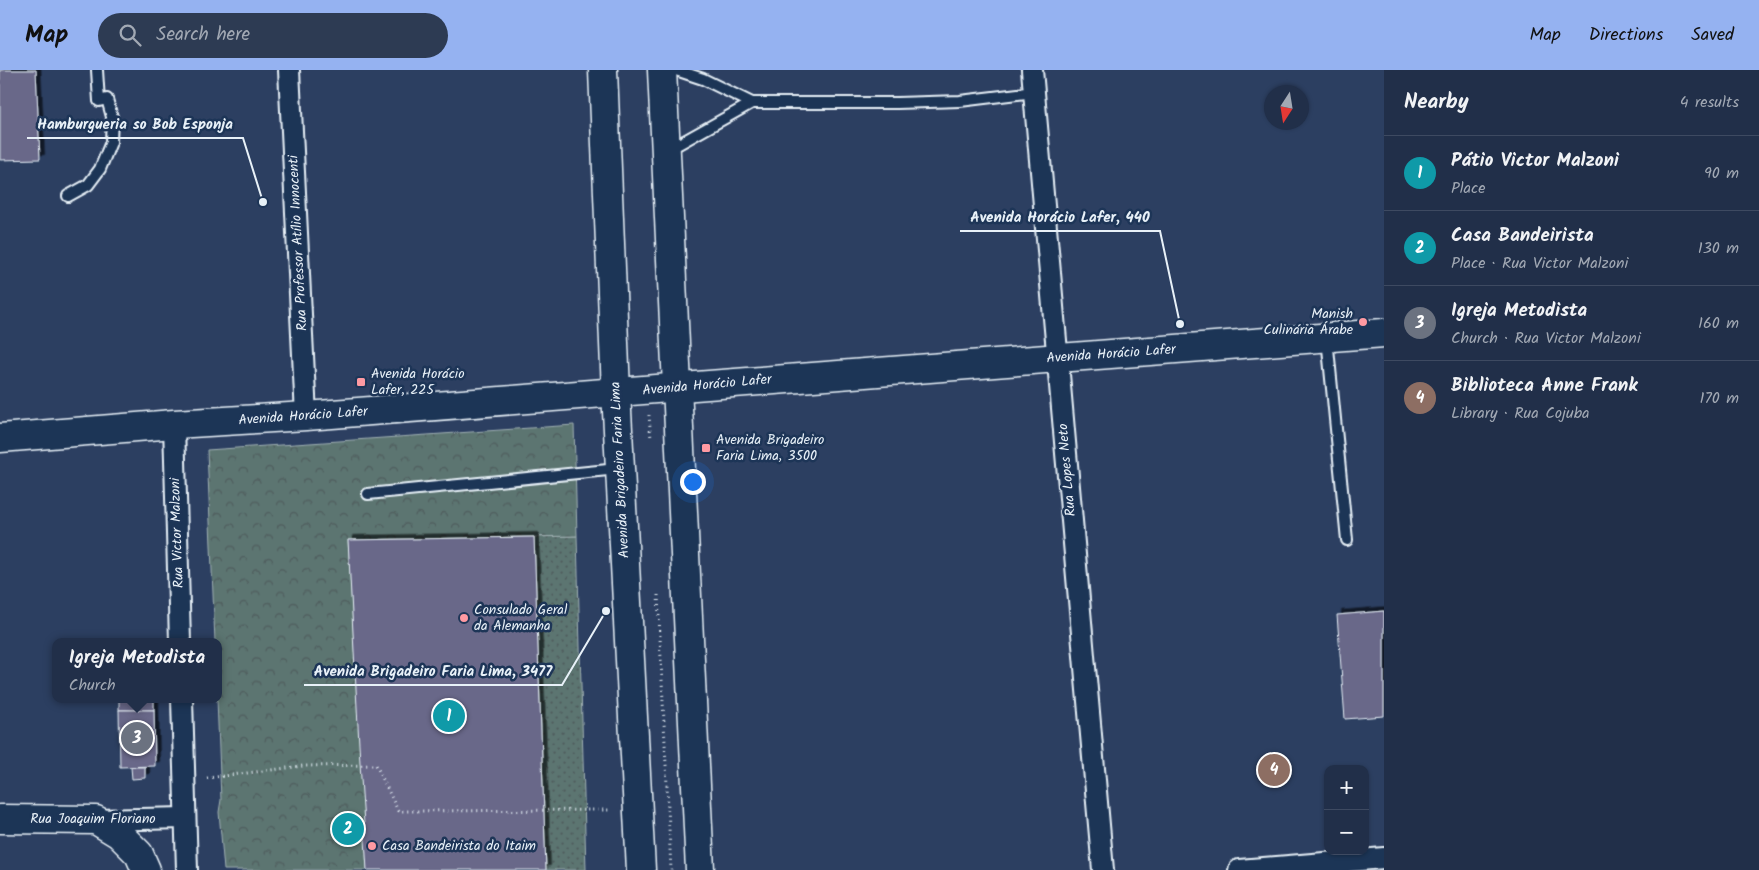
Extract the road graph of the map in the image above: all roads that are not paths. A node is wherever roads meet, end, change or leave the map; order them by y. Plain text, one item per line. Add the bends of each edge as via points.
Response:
1 (97, 70) edge
2 (289, 70) edge
3 (603, 70) edge
4 (662, 70) edge
5 (676, 70) edge
6 (1032, 70) edge
7 (1034, 92) junction
8 (752, 103) junction
9 (666, 151) junction
10 (68, 196) dead end
11 (1384, 333) edge
12 (1327, 338) junction
13 (1057, 359) junction
14 (678, 387) junction
15 (616, 392) junction
16 (306, 416) junction
17 (174, 424) junction
18 (0, 438) edge
19 (619, 469) junction
20 (368, 494) dead end
21 (1346, 540) dead end
22 (180, 638) edge
23 (182, 703) edge
24 (185, 818) junction
25 (0, 819) edge
26 (96, 820) junction
27 (1384, 858) edge
28 (146, 870) edge
29 (187, 870) edge
30 (641, 870) edge
31 (700, 870) edge
32 (1103, 870) edge
33 (1238, 870) edge

1 - 10 lane via 99,101 107,99 112,117 111,142 100,169 88,185
2 - 16 street, Rua Professor Atílio Innocenti
3 - 15 main road, Avenida Brigadeiro Faria Lima
4 - 9 main road
5 - 8 lane
6 - 7 street, Rua Lopes Neto
7 - 8 lane via 942,102
7 - 13 street, Rua Lopes Neto
8 - 9 lane
9 - 14 main road
11 - 12 main road, Avenida Horácio Lafer
12 - 13 main road, Avenida Horácio Lafer
12 - 21 lane
13 - 14 main road, Avenida Horácio Lafer
13 - 32 street, Rua Lopes Neto
14 - 15 main road, Avenida Horácio Lafer
14 - 31 main road
15 - 16 main road, Avenida Horácio Lafer
15 - 19 main road, Avenida Brigadeiro Faria Lima
16 - 17 main road, Avenida Horácio Lafer
17 - 18 main road, Avenida Horácio Lafer
17 - 22 street, Rua Victor Malzoni
19 - 20 lane
19 - 30 main road, Avenida Brigadeiro Faria Lima
23 - 24 street
24 - 26 street, Rua Joaquim Floriano
24 - 29 street
25 - 26 main road, Rua Joaquim Floriano
26 - 28 main road via 119,834 139,854
27 - 33 street

